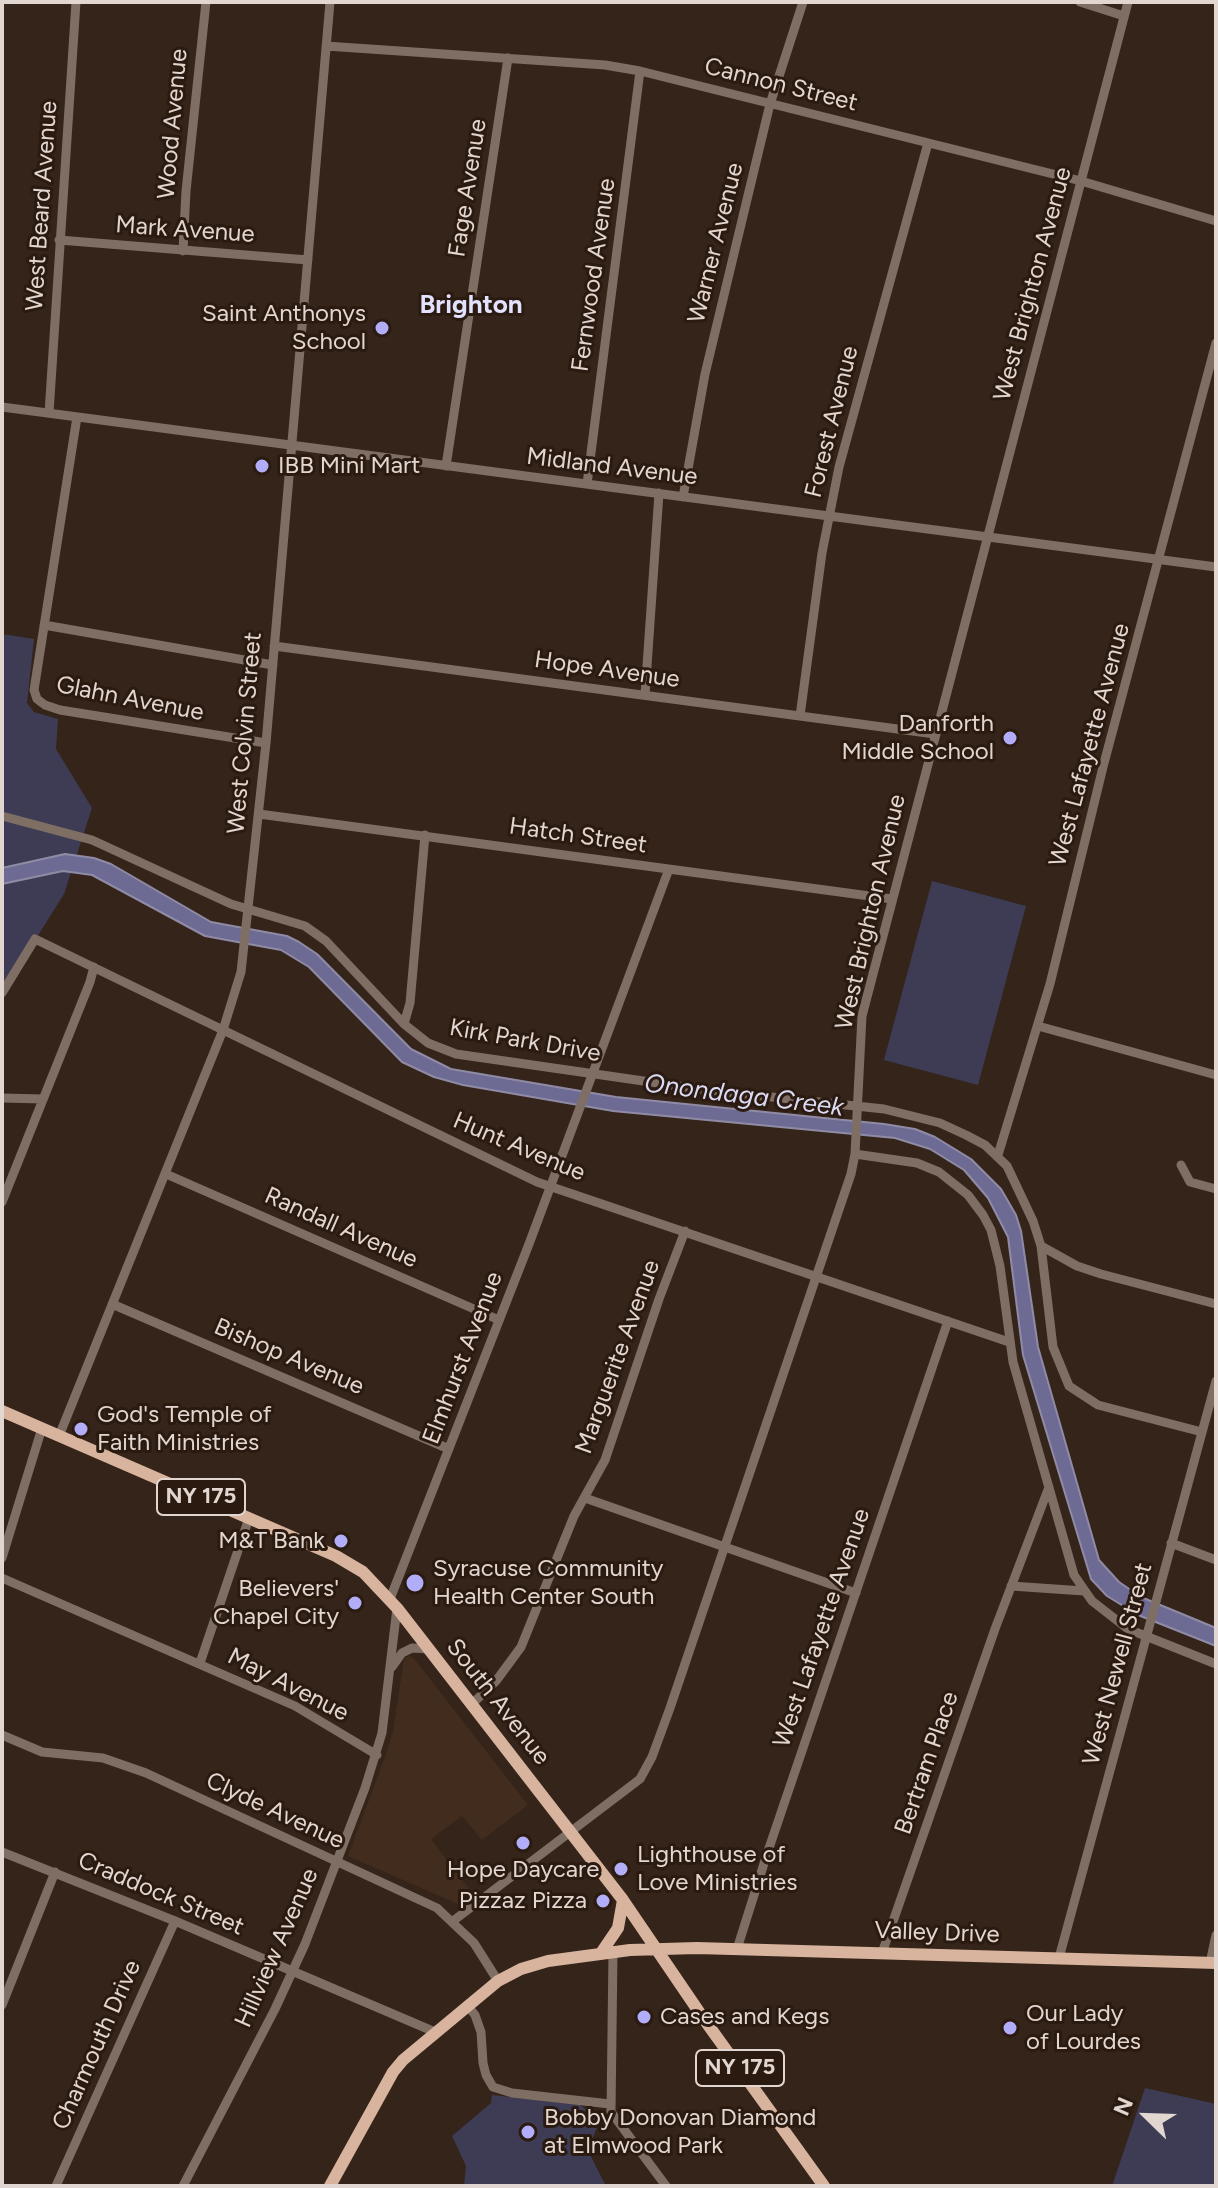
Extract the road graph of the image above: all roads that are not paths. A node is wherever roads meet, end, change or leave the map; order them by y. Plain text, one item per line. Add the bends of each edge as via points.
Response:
1 (76, 2) edge
2 (206, 2) edge
3 (330, 2) edge
4 (803, 2) edge
5 (1080, 2) edge
6 (1128, 2) edge
7 (1124, 16) junction
8 (326, 46) junction
9 (508, 58) junction
10 (640, 71) junction
11 (770, 104) junction
12 (928, 143) junction
13 (1081, 181) junction
14 (1216, 221) edge
15 (59, 240) junction
16 (183, 251) junction
17 (308, 260) junction
18 (1216, 343) edge
19 (2, 407) edge
20 (49, 413) junction
21 (77, 417) junction
22 (291, 445) junction
23 (446, 466) junction
24 (587, 484) junction
25 (659, 493) junction
26 (683, 497) junction
27 (829, 516) junction
28 (987, 537) junction
29 (1159, 560) junction
30 (1216, 567) edge
31 (44, 625) junction
32 (274, 646) junction
33 (273, 665) junction
34 (645, 695) junction
35 (800, 716) junction
36 (935, 734) junction
37 (266, 743) junction
38 (259, 814) junction
39 (2, 816) edge
40 (425, 835) junction
41 (669, 869) junction
42 (892, 899) junction
43 (247, 909) junction
44 (94, 967) junction
45 (2, 993) edge
46 (404, 1024) junction
47 (1038, 1026) junction
48 (223, 1030) junction
49 (593, 1074) junction
50 (1216, 1075) edge
51 (2, 1098) edge
52 (43, 1099) junction
53 (857, 1110) junction
54 (855, 1154) junction
55 (998, 1155) junction
56 (1181, 1165) dead end
57 (166, 1174) junction
58 (550, 1186) junction
59 (1216, 1189) edge
60 (2, 1202) edge
61 (685, 1231) junction
62 (1041, 1246) junction
63 (817, 1276) junction
64 (112, 1304) junction
65 (1216, 1304) edge
66 (499, 1320) junction
67 (948, 1321) junction
68 (1009, 1342) junction
69 (1216, 1381) edge
70 (1213, 1405) edge
71 (2, 1411) edge
72 (42, 1428) junction
73 (1202, 1432) junction
74 (59, 1436) junction
75 (449, 1449) junction
76 (1049, 1487) junction
77 (585, 1498) junction
78 (249, 1518) junction
79 (1171, 1543) junction
80 (725, 1548) junction
81 (2, 1558) edge
82 (1216, 1560) edge
83 (2, 1578) edge
84 (1011, 1586) junction
85 (1084, 1591) junction
86 (856, 1593) junction
87 (393, 1604) junction
88 (1145, 1636) junction
89 (429, 1649) junction
90 (200, 1663) junction
91 (1216, 1664) edge
92 (390, 1669) junction
93 (472, 1704) junction
94 (2, 1735) edge
95 (377, 1755) junction
96 (572, 1832) junction
97 (2, 1852) edge
98 (336, 1860) junction
99 (55, 1872) junction
100 (623, 1900) junction
101 (175, 1921) junction
102 (453, 1921) junction
103 (1216, 1935) edge
104 (657, 1948) junction
105 (737, 1949) junction
106 (607, 1952) junction
107 (882, 1953) junction
108 (1059, 1958) junction
109 (1213, 1963) edge
110 (292, 1971) junction
111 (498, 1981) junction
112 (2, 2005) edge
113 (467, 2005) junction
114 (435, 2032) junction
115 (610, 2104) junction
116 (818, 2182) edge
117 (56, 2186) edge
118 (183, 2186) edge
119 (330, 2186) edge
120 (666, 2186) edge

1 - 15 street, West Beard Avenue
2 - 16 street, Wood Avenue
3 - 8 street, West Colvin Street
4 - 11 street, Warner Avenue
5 - 7 street
6 - 7 street, West Brighton Avenue
7 - 13 street, West Brighton Avenue
8 - 9 street, Cannon Street
8 - 17 street, West Colvin Street
9 - 10 street, Cannon Street
9 - 23 street, Fage Avenue
10 - 11 street, Cannon Street
10 - 24 street, Fernwood Avenue
11 - 12 street, Cannon Street
11 - 26 street, Warner Avenue via 705,374
12 - 13 street, Cannon Street
12 - 27 street, Forest Avenue
13 - 14 street, Cannon Street
13 - 28 street, West Brighton Avenue
15 - 16 street, Mark Avenue
15 - 20 street, West Beard Avenue
16 - 17 street, Mark Avenue
17 - 22 street, West Colvin Street
18 - 29 street, West Lafayette Avenue
19 - 20 street, Midland Avenue
20 - 21 street, Midland Avenue
21 - 22 street, Midland Avenue
21 - 31 street
22 - 23 street, Midland Avenue
22 - 32 street, West Colvin Street
23 - 24 street, Midland Avenue
24 - 25 street, Midland Avenue
25 - 26 street, Midland Avenue
25 - 34 street
26 - 27 street, Midland Avenue
27 - 28 street, Midland Avenue
27 - 35 street, Forest Avenue
28 - 29 street, Midland Avenue
28 - 36 street, West Brighton Avenue
29 - 30 street, Midland Avenue
29 - 47 street, West Lafayette Avenue
31 - 33 street
31 - 37 street, Glahn Avenue via 34,690 45,705
32 - 33 street, West Colvin Street
32 - 34 street, Hope Avenue
33 - 37 street, West Colvin Street
34 - 35 street, Hope Avenue
35 - 36 street, Hope Avenue
36 - 42 street, West Brighton Avenue
37 - 38 street, West Colvin Street
38 - 40 street, Hatch Street
38 - 43 street, West Colvin Street
39 - 43 street, Kirk Park Drive via 92,840
40 - 41 street, Hatch Street
40 - 46 street
41 - 42 street, Hatch Street
41 - 49 street
42 - 53 street, West Brighton Avenue via 862,1016
43 - 46 street, Kirk Park Drive via 287,918 313,931
43 - 48 street, West Colvin Street via 241,972
44 - 45 street, Hunt Avenue via 35,939
44 - 48 street, Hunt Avenue
44 - 52 street
46 - 49 street, Kirk Park Drive via 428,1043 456,1054
47 - 50 street
47 - 55 street, West Lafayette Avenue
48 - 57 street, West Colvin Street
48 - 58 street, Hunt Avenue
49 - 53 street, Kirk Park Drive
49 - 58 street, Elmhurst Avenue
51 - 52 street
52 - 60 street
53 - 54 street, West Brighton Avenue
53 - 55 street, Kirk Park Drive via 884,1109 940,1123
54 - 63 street, West Brighton Avenue
54 - 68 street via 917,1163 939,1172 968,1195 996,1246
55 - 62 street, Kirk Park Drive
56 - 59 street via 1190,1182
57 - 64 street, West Colvin Street
57 - 66 street, Randall Avenue
58 - 61 street, Hunt Avenue
58 - 66 street, Elmhurst Avenue
61 - 63 street, Hunt Avenue
61 - 77 street, Marguerite Avenue via 605,1460
62 - 65 street via 1101,1274
62 - 73 street, Kirk Park Drive via 1053,1347 1069,1386 1098,1405
63 - 67 street, Hunt Avenue
63 - 80 street, West Brighton Avenue
64 - 74 street, West Colvin Street
64 - 75 street, Bishop Avenue
66 - 75 street, Elmhurst Avenue
67 - 68 street, Hunt Avenue
67 - 86 street, West Lafayette Avenue
68 - 76 street
69 - 70 street, West Newell Street
70 - 73 street, West Newell Street
71 - 72 main road, South Avenue / NY 175
72 - 74 main road, South Avenue / NY 175
72 - 81 street
73 - 79 street, West Newell Street
74 - 78 main road, South Avenue / NY 175
75 - 87 street, Elmhurst Avenue
76 - 84 street, Bertram Place
76 - 85 street via 1074,1575
77 - 80 street
77 - 93 street, Marguerite Avenue via 521,1647
78 - 87 main road, South Avenue / NY 175 via 348,1562
78 - 90 street
79 - 82 street
79 - 88 street, West Newell Street
80 - 86 street
80 - 96 street, West Brighton Avenue via 644,1773
83 - 90 street, May Avenue
84 - 85 street
84 - 107 street, Bertram Place
85 - 88 street via 1111,1618
86 - 105 street, West Lafayette Avenue
87 - 89 main road, South Avenue / NY 175
87 - 92 street, Hillview Avenue
88 - 91 street
88 - 108 street, West Newell Street
89 - 92 street via 402,1653
89 - 93 main road, South Avenue / NY 175
90 - 95 street, May Avenue via 295,1706
92 - 95 street, Hillview Avenue
93 - 96 main road, South Avenue / NY 175
94 - 98 street, Clyde Avenue via 51,1755 103,1758 124,1765
95 - 98 street, Hillview Avenue
96 - 100 main road, South Avenue / NY 175
96 - 102 street, West Brighton Avenue
97 - 99 street, Craddock Street
98 - 102 street, Clyde Avenue via 437,1908
98 - 110 street, Hillview Avenue
99 - 101 street, Craddock Street
99 - 112 street
100 - 104 main road, South Avenue / NY 175
100 - 106 main road
101 - 110 street, Craddock Street
101 - 117 street, Charmouth Drive
102 - 111 street, Clyde Avenue
103 - 109 street
104 - 105 main road, Valley Drive
104 - 106 main road, Valley Drive
104 - 116 main road, South Avenue / NY 175
105 - 107 main road, Valley Drive
106 - 111 main road, Valley Drive via 548,1961
106 - 115 street
107 - 108 main road, Valley Drive
108 - 109 main road, Valley Drive
110 - 114 street, Craddock Street
110 - 118 street, Hillview Avenue
111 - 113 main road, Valley Drive
113 - 114 main road, Valley Drive
113 - 115 street via 481,2032 483,2063 493,2087
114 - 119 main road, Valley Drive via 393,2072
115 - 120 street via 614,2117

